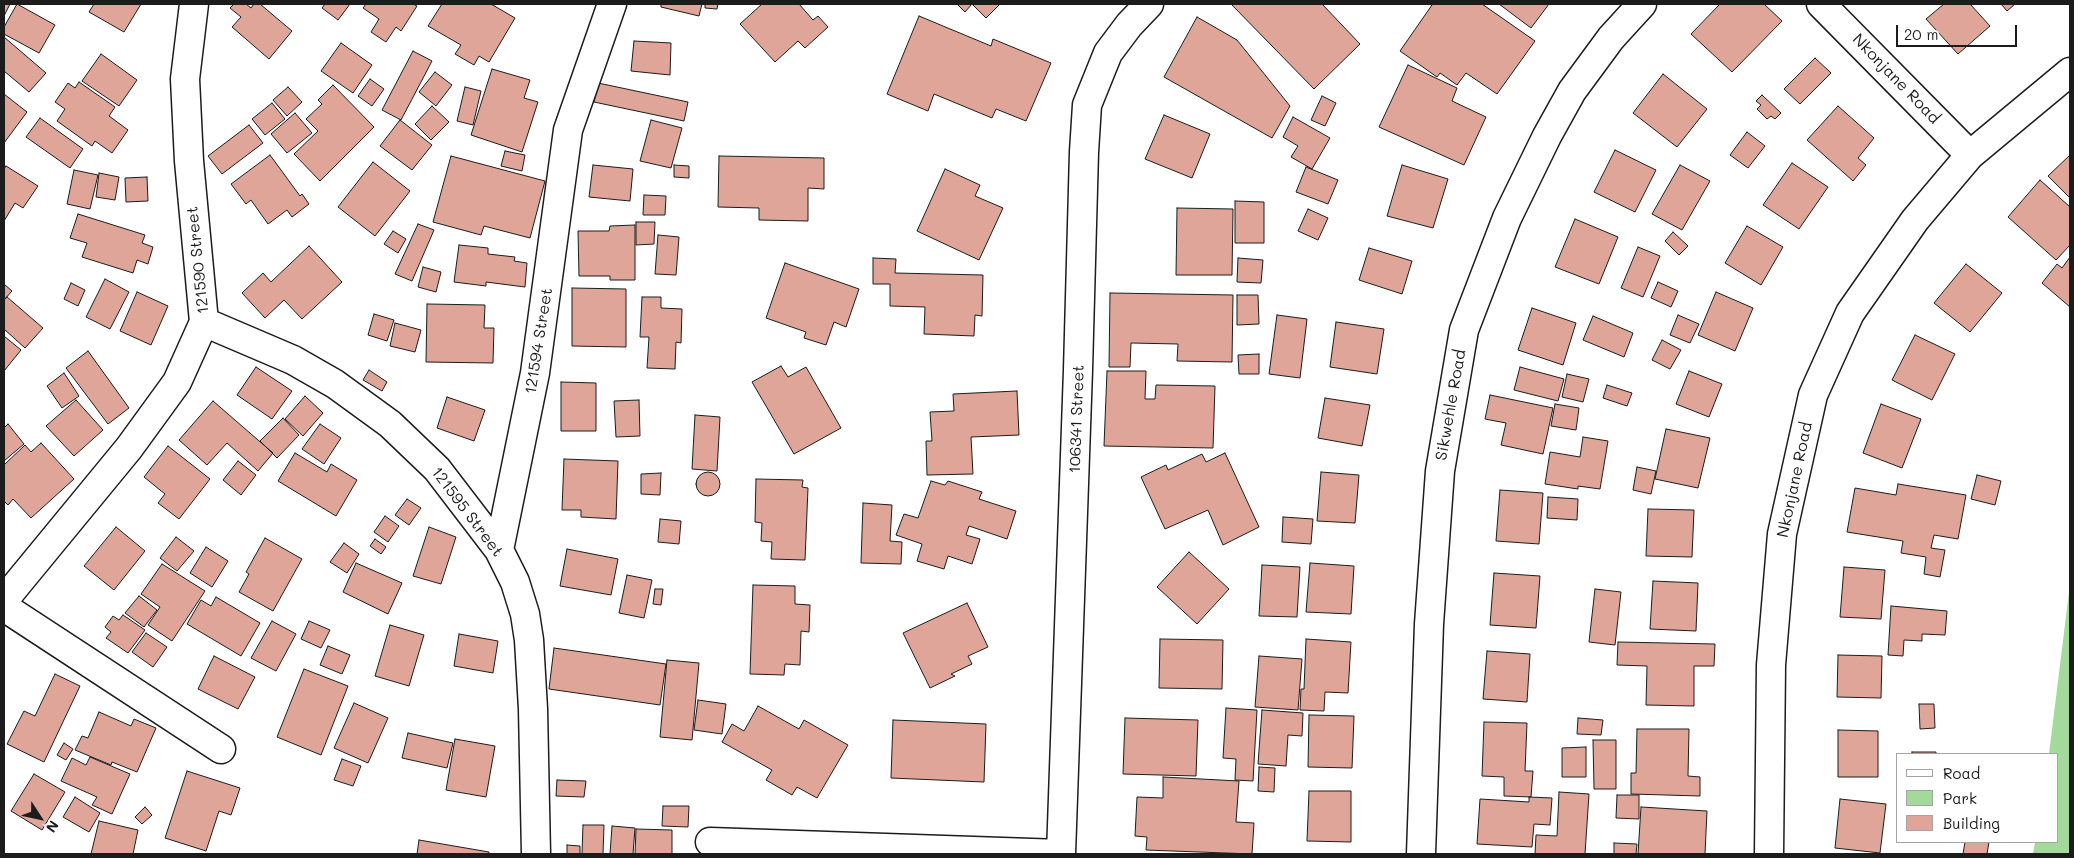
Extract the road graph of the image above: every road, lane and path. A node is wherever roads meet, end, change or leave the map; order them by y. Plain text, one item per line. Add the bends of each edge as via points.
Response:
1 (194, 4) edge
2 (612, 4) edge
3 (1149, 4) edge
4 (1642, 4) edge
5 (1821, 4) edge
6 (2070, 72) edge
7 (1970, 155) junction
8 (204, 322) junction
9 (500, 550) junction
10 (4, 600) edge
11 (4, 607) edge
12 (221, 749) dead end
13 (710, 842) dead end
14 (536, 854) edge
15 (1061, 854) edge
16 (1421, 854) edge
17 (1769, 854) edge

1 - 8 street, 121590 Street via 185,79
2 - 9 street, 121594 Street via 568,130 535,373
3 - 15 street, 106341 Street via 1108,52 1087,105
4 - 16 street, Sikwehle Road via 1610,38 1572,91 1547,136 1507,218 1464,330 1440,471 1429,624
5 - 7 street, Nkonjane Road
6 - 7 street, Nkonjane Road
7 - 17 street, Nkonjane Road via 1915,220 1850,313 1813,395 1782,534 1771,665
8 - 9 street, 121595 Street via 293,360 335,384 390,424 436,470
8 - 10 street, 121590 Street via 176,382 129,448
9 - 14 street, 121595 Street via 515,582 529,640
11 - 12 street
13 - 15 street, 106341 Street

